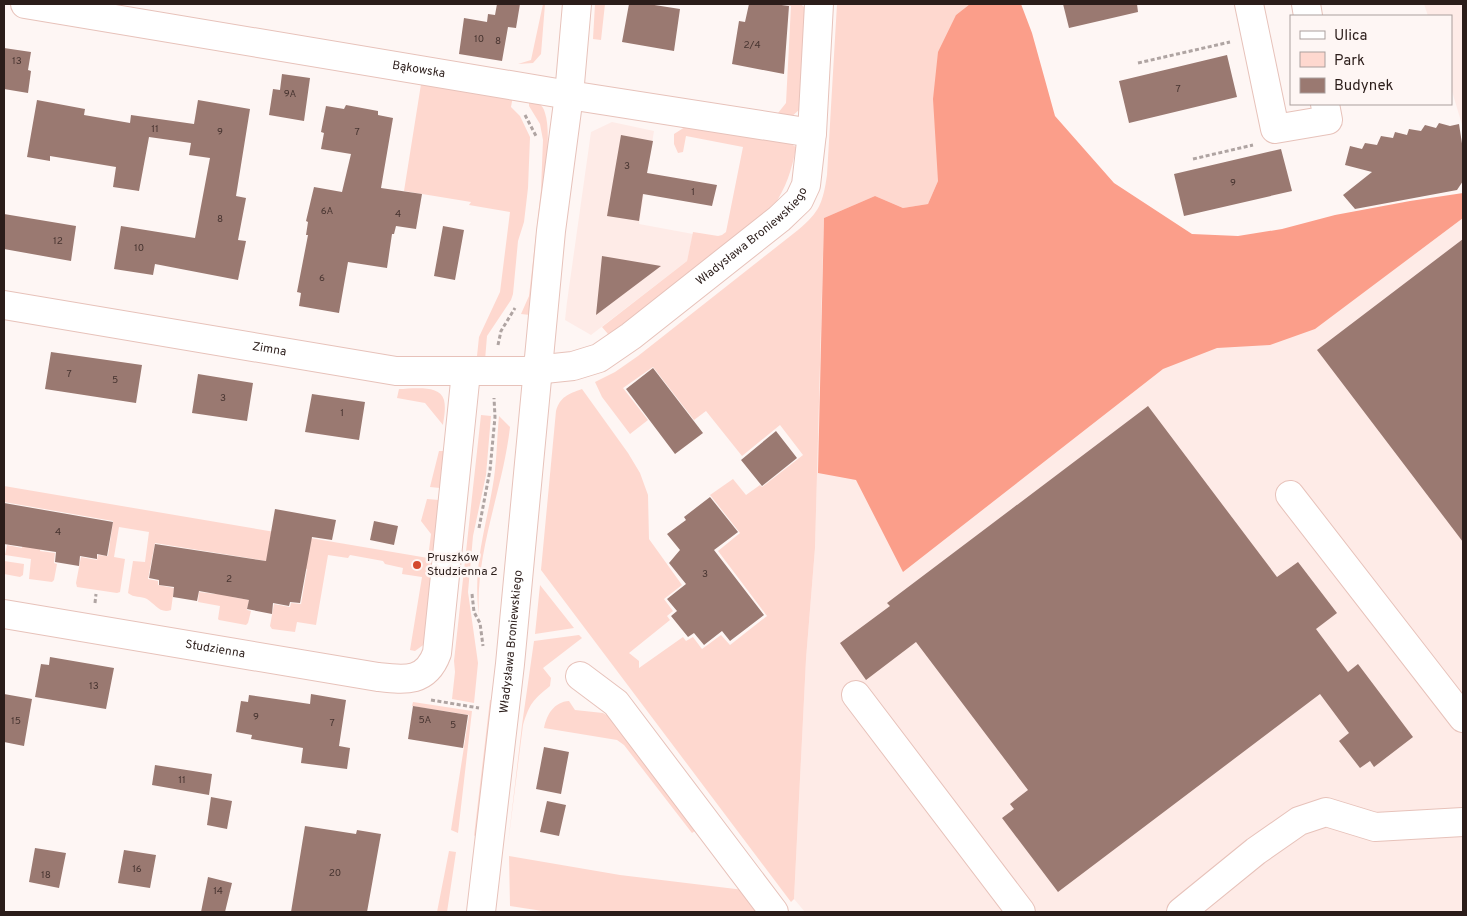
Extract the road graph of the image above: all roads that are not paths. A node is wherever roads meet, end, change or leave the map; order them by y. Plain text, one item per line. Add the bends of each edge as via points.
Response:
1 (25, 4) edge
2 (577, 4) edge
3 (819, 4) edge
4 (1249, 4) edge
5 (569, 95) junction
6 (1325, 105) edge
7 (812, 133) junction
8 (4, 305) edge
9 (537, 371) junction
10 (466, 372) junction
11 (1290, 494) dead end
12 (4, 614) edge
13 (580, 676) dead end
14 (856, 695) dead end
15 (1463, 718) edge
16 (1463, 822) edge
17 (481, 912) edge
18 (774, 912) edge
19 (1021, 912) edge
20 (1181, 912) edge

1 - 5 street, Bąkowska
2 - 5 street, Władysława Broniewskiego
3 - 7 street, Władysława Broniewskiego
4 - 6 street via 1275,128 1328,120
5 - 7 street, Bąkowska
5 - 9 street, Władysława Broniewskiego
7 - 9 street, Władysława Broniewskiego via 804,192 779,219 608,353 585,364
8 - 10 street, Zimna via 386,370
9 - 10 street, Zimna
9 - 17 street, Władysława Broniewskiego via 510,664
10 - 12 street, Studzienna via 437,653 425,672 410,679 391,678
11 - 15 street
13 - 18 street via 616,703
14 - 19 street
16 - 20 street via 1375,828 1326,812 1299,821

